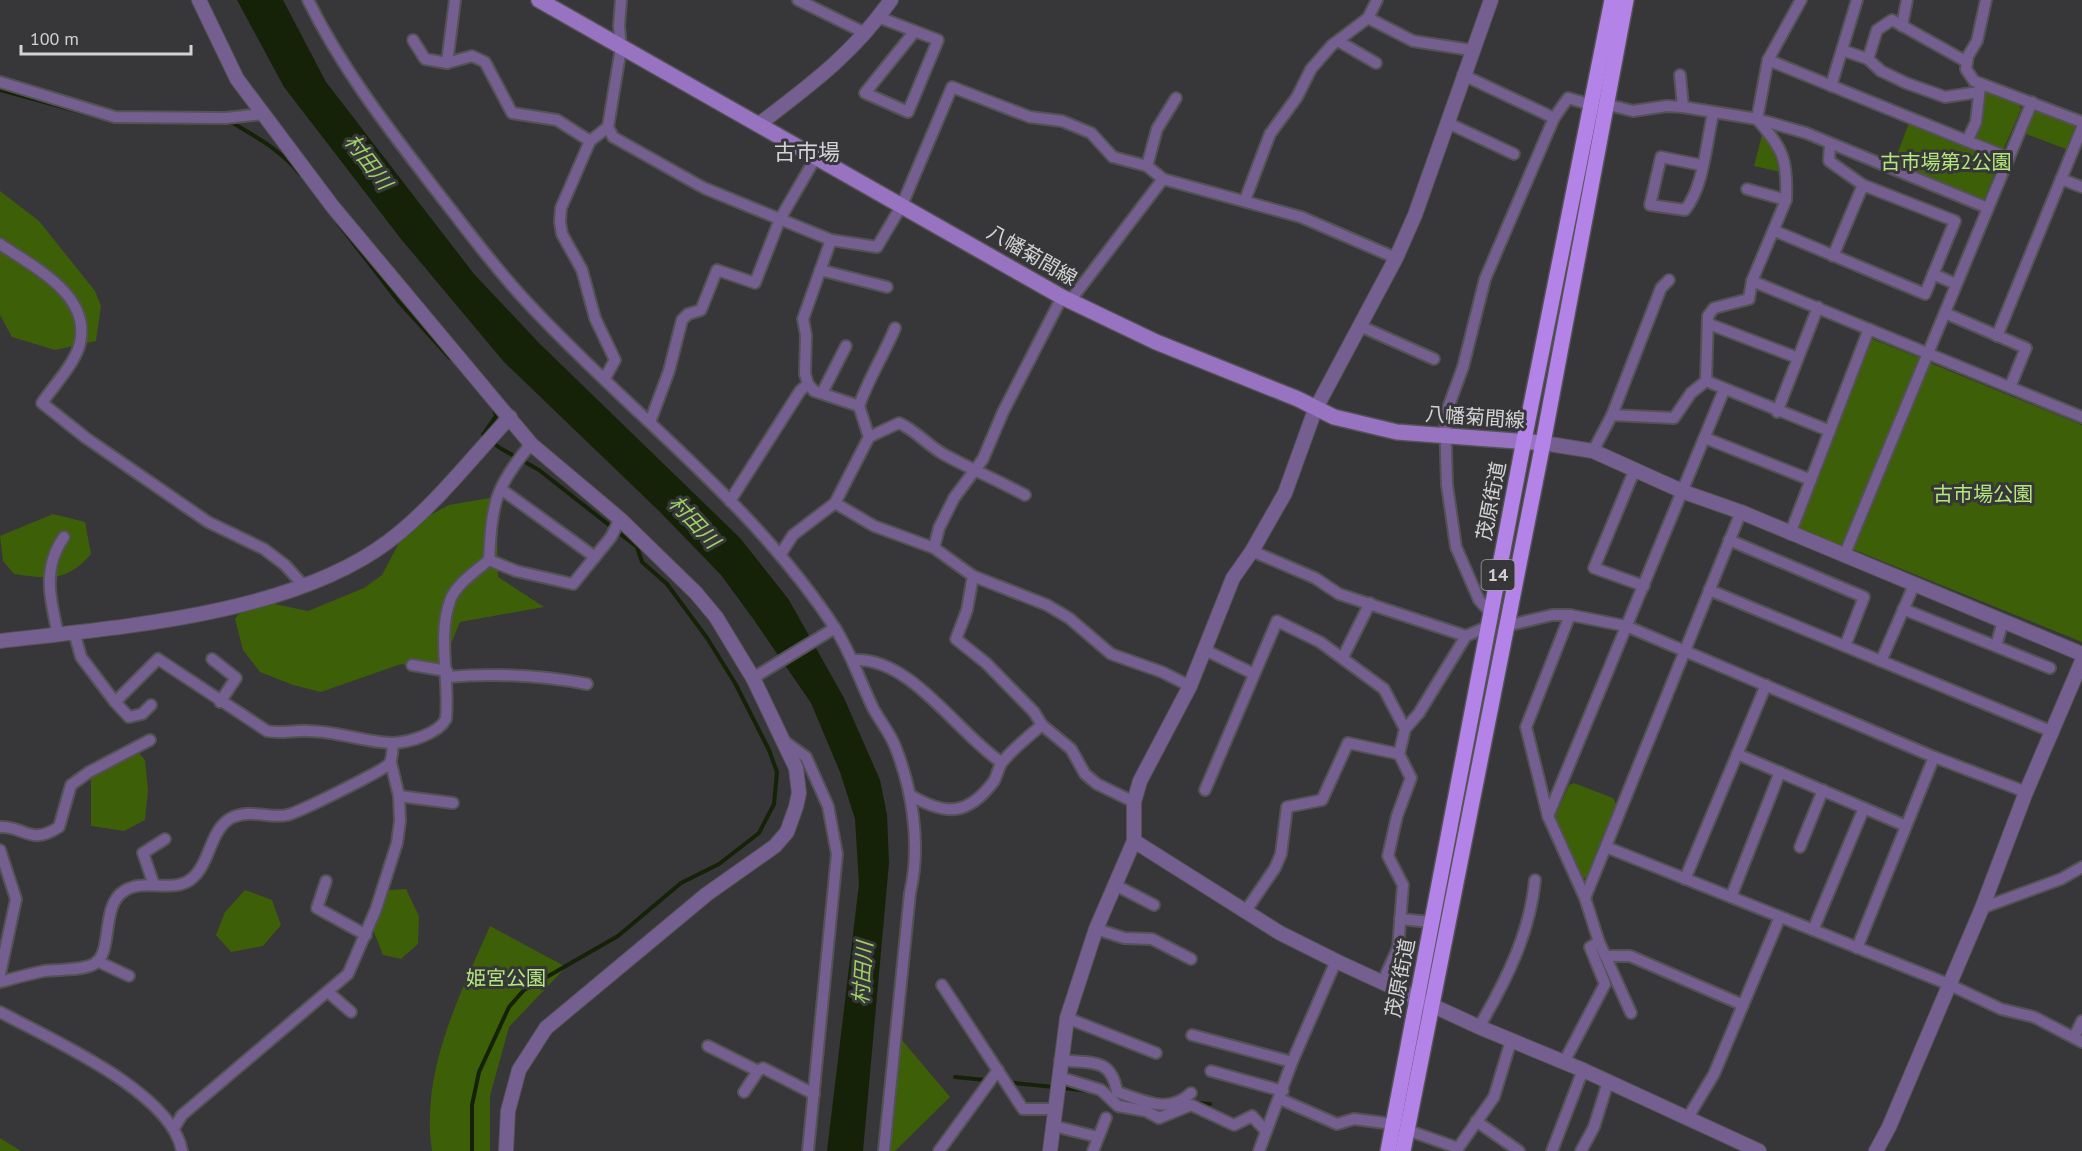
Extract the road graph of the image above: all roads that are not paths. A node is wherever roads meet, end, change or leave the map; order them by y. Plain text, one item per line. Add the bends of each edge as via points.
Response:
1 (199, 0) edge
2 (308, 0) edge
3 (455, 0) edge
4 (538, 0) edge
5 (621, 0) edge
6 (798, 0) edge
7 (891, 0) edge
8 (1377, 0) edge
9 (1491, 0) edge
10 (1612, 0) edge
11 (1626, 0) edge
12 (1801, 0) edge
13 (1857, 0) edge
14 (1907, 0) edge
15 (1986, 0) edge
16 (817, 4) edge
17 (878, 17) junction
18 (1368, 18) junction
19 (1902, 26) junction
20 (915, 31) junction
21 (865, 33) junction
22 (413, 40) dead end
23 (1338, 41) junction
24 (621, 48) junction
25 (1471, 50) junction
26 (1842, 50) junction
27 (1768, 60) junction
28 (1868, 60) junction
29 (1967, 62) junction
30 (447, 63) junction
31 (1376, 63) dead end
32 (1462, 75) junction
33 (1680, 75) dead end
34 (0, 82) edge
35 (1831, 86) junction
36 (1980, 88) junction
37 (1176, 98) dead end
38 (2032, 102) junction
39 (1598, 105) junction
40 (1683, 107) junction
41 (262, 114) junction
42 (1713, 114) junction
43 (1554, 118) junction
44 (1757, 119) junction
45 (2082, 122) edge
46 (1448, 123) junction
47 (758, 125) junction
48 (608, 127) junction
49 (2082, 128) edge
50 (590, 141) junction
51 (1966, 141) junction
52 (1830, 144) junction
53 (1514, 154) dead end
54 (816, 157) junction
55 (2008, 158) junction
56 (1701, 165) junction
57 (1147, 166) junction
58 (1163, 179) junction
59 (2061, 179) junction
60 (1863, 185) junction
61 (2082, 187) edge
62 (1747, 189) dead end
63 (1245, 200) junction
64 (1786, 200) junction
65 (902, 205) junction
66 (1988, 208) junction
67 (780, 219) junction
68 (1775, 231) junction
69 (831, 240) junction
70 (0, 244) edge
71 (1833, 256) junction
72 (1396, 258) junction
73 (820, 270) junction
74 (1933, 274) junction
75 (1668, 280) dead end
76 (1752, 281) junction
77 (1956, 284) junction
78 (887, 286) dead end
79 (1066, 299) junction
80 (1818, 307) junction
81 (1945, 313) junction
82 (1709, 324) junction
83 (1360, 326) junction
84 (895, 328) dead end
85 (1869, 329) junction
86 (1997, 336) junction
87 (846, 346) dead end
88 (1928, 354) junction
89 (1798, 358) junction
90 (1434, 359) dead end
91 (605, 378) junction
92 (1706, 381) junction
93 (808, 384) junction
94 (2010, 387) junction
95 (1724, 390) junction
96 (822, 393) junction
97 (859, 406) junction
98 (1315, 410) junction
99 (1777, 412) junction
100 (1612, 415) junction
101 (510, 417) junction
102 (2082, 417) edge
103 (650, 422) junction
104 (1830, 431) junction
105 (1445, 435) junction
106 (869, 437) junction
107 (1705, 438) junction
108 (1524, 440) junction
109 (1543, 443) junction
110 (531, 444) junction
111 (1593, 451) junction
112 (975, 469) junction
113 (1635, 469) junction
114 (1811, 480) junction
115 (501, 489) junction
116 (1683, 492) junction
117 (1025, 495) dead end
118 (730, 501) junction
119 (835, 503) junction
120 (1741, 512) junction
121 (620, 519) junction
122 (1790, 534) junction
123 (64, 537) dead end
124 (1729, 540) junction
125 (934, 548) junction
126 (1252, 551) junction
127 (780, 555) junction
128 (1844, 556) junction
129 (595, 557) junction
130 (489, 560) junction
131 (973, 576) junction
132 (1914, 585) junction
133 (304, 586) junction
134 (1644, 586) junction
135 (1709, 590) junction
136 (1370, 603) junction
137 (1903, 609) junction
138 (1570, 615) junction
139 (1490, 619) junction
140 (2003, 621) junction
141 (1506, 626) junction
142 (1626, 626) junction
143 (835, 628) junction
144 (74, 632) junction
145 (58, 634) junction
146 (1466, 636) junction
147 (0, 640) edge
148 (1845, 646) junction
149 (1996, 646) junction
150 (1205, 650) junction
151 (1684, 652) junction
152 (2082, 654) edge
153 (1343, 657) junction
154 (212, 659) dead end
155 (854, 660) junction
156 (1881, 661) junction
157 (2082, 661) edge
158 (412, 665) dead end
159 (2050, 668) dead end
160 (447, 674) junction
161 (1254, 674) junction
162 (753, 678) junction
163 (587, 684) dead end
164 (1766, 685) junction
165 (1190, 686) junction
166 (116, 702) junction
167 (220, 702) junction
168 (151, 705) dead end
169 (1042, 725) junction
170 (1405, 729) junction
171 (2053, 732) junction
172 (150, 740) dead end
173 (784, 741) junction
174 (393, 743) junction
175 (1399, 754) junction
176 (1737, 754) junction
177 (1934, 757) junction
178 (1002, 762) junction
179 (391, 763) junction
180 (1780, 771) junction
181 (1205, 790) dead end
182 (1823, 790) junction
183 (2026, 792) junction
184 (910, 795) junction
185 (399, 796) junction
186 (1134, 802) junction
187 (453, 803) dead end
188 (1864, 808) junction
189 (1548, 816) junction
190 (1906, 826) junction
191 (0, 827) edge
192 (165, 839) dead end
193 (1134, 841) junction
194 (1606, 847) junction
195 (1800, 847) dead end
196 (0, 850) edge
197 (2082, 867) edge
198 (1685, 879) junction
199 (1536, 880) dead end
200 (326, 881) dead end
201 (154, 885) junction
202 (1115, 885) junction
203 (1731, 897) junction
204 (1585, 898) junction
205 (1154, 905) dead end
206 (1982, 908) junction
207 (1245, 912) junction
208 (1780, 917) junction
209 (1400, 919) junction
210 (1431, 922) junction
211 (1096, 929) junction
212 (1813, 930) junction
213 (366, 935) junction
214 (1599, 942) junction
215 (1857, 948) junction
216 (1605, 956) junction
217 (1191, 959) dead end
218 (98, 961) junction
219 (1336, 961) junction
220 (0, 974) edge
221 (129, 976) dead end
222 (0, 982) edge
223 (1382, 983) junction
224 (1948, 984) junction
225 (942, 986) dead end
226 (328, 992) junction
227 (1424, 1002) junction
228 (1743, 1005) junction
229 (0, 1012) edge
230 (351, 1012) dead end
231 (1631, 1013) dead end
232 (1067, 1018) junction
233 (2082, 1021) edge
234 (1479, 1027) junction
235 (1192, 1035) dead end
236 (2078, 1039) edge
237 (1512, 1041) junction
238 (708, 1046) dead end
239 (1156, 1053) dead end
240 (1060, 1060) junction
241 (1292, 1062) junction
242 (1564, 1062) junction
243 (998, 1070) junction
244 (1583, 1070) junction
245 (758, 1071) junction
246 (1211, 1071) dead end
247 (1059, 1077) junction
248 (1608, 1082) junction
249 (744, 1092) dead end
250 (1191, 1093) dead end
251 (814, 1094) junction
252 (1281, 1095) junction
253 (1055, 1109) junction
254 (1106, 1118) dead end
255 (1687, 1119) junction
256 (1476, 1121) junction
257 (1054, 1126) junction
258 (1400, 1127) junction
259 (174, 1128) junction
260 (1265, 1130) junction
261 (1098, 1137) junction
262 (1457, 1149) edge
263 (1749, 1149) edge
264 (182, 1151) edge
265 (506, 1151) edge
266 (808, 1151) edge
267 (884, 1151) edge
268 (939, 1151) edge
269 (1050, 1151) edge
270 (1093, 1151) edge
271 (1259, 1151) edge
272 (1388, 1151) edge
273 (1403, 1151) edge
274 (1519, 1151) edge
275 (1552, 1151) edge
276 (1581, 1151) edge
277 (1876, 1151) edge

1 - 41 street via 237,79
2 - 91 street via 326,38 357,86 455,215 525,301
3 - 30 street
4 - 24 main road, 八幡菊間線
5 - 24 street
6 - 16 street
7 - 17 street
8 - 18 street
9 - 25 street
10 - 39 main road, 茂原街道 / 14
11 - 39 main road, 茂原街道 / 14
12 - 27 street
13 - 26 street
14 - 19 street
15 - 29 street via 1977,41
16 - 21 street
17 - 20 street
17 - 21 street
18 - 23 street
18 - 25 street via 1413,41
19 - 28 street via 1892,20 1877,30
19 - 29 street
20 - 20 street via 938,40 908,112 866,93
21 - 47 street via 826,73
22 - 30 street via 426,58
23 - 31 street
23 - 63 street via 1311,69 1297,97 1270,134
24 - 47 main road, 八幡菊間線
24 - 48 street
25 - 32 street
26 - 28 street
26 - 35 street
27 - 35 street
27 - 44 street
28 - 36 street via 1905,83 1946,97
29 - 36 street via 1966,69
30 - 50 street via 472,56 485,62 512,113 557,120
32 - 43 street
32 - 46 street
33 - 40 street
34 - 41 street via 115,117 226,118
35 - 51 street
36 - 38 street
36 - 51 street via 1976,122
37 - 57 street via 1157,129
38 - 45 street
38 - 55 street
39 - 40 street via 1633,111
39 - 43 street via 1568,98
39 - 108 main road, 茂原街道 / 14
39 - 109 main road, 茂原街道 / 14
40 - 42 street
41 - 101 street via 333,207
42 - 44 street
42 - 56 street
43 - 105 street via 1485,279 1463,367 1445,416
44 - 52 street
44 - 64 street via 1784,154
46 - 53 street
46 - 72 street
47 - 54 main road, 八幡菊間線
48 - 50 street
48 - 67 street via 613,137 704,188
49 - 59 street
50 - 91 street via 561,208 560,222 562,234 582,270 595,318 615,360
51 - 55 street
52 - 60 street via 1829,161
52 - 66 street
54 - 65 main road, 八幡菊間線
54 - 67 street
55 - 66 street
56 - 56 street via 1693,199 1685,210 1650,205 1661,157
57 - 58 street
57 - 65 street via 1113,157 1091,133 1062,121 1030,117 952,87
58 - 63 street
58 - 79 street
59 - 61 street
59 - 86 street
60 - 71 street
60 - 74 street via 1955,221
62 - 64 street
63 - 72 street via 1301,217
64 - 68 street
65 - 69 street via 877,247
65 - 79 main road, 八幡菊間線
66 - 77 street
67 - 69 street
67 - 103 street via 755,283 717,270 701,310 682,320
68 - 71 street
68 - 76 street
69 - 73 street
70 - 133 street via 66,292 81,324 80,344 42,403 208,522 264,549
71 - 74 street via 1925,294
72 - 83 street
73 - 78 street
73 - 93 street via 803,319
74 - 77 street
75 - 100 street via 1661,288
76 - 80 street
76 - 82 street via 1749,298 1714,308 1708,316
77 - 81 street
79 - 98 main road, 八幡菊間線 via 1156,342 1298,399
79 - 112 street
80 - 85 street
80 - 89 street
81 - 86 street
81 - 88 street
82 - 89 street
82 - 92 street
83 - 90 street
83 - 98 street
84 - 97 street
85 - 88 street
85 - 104 street
86 - 94 street via 2026,348
87 - 96 street
88 - 94 street
88 - 128 street
89 - 99 street
91 - 103 street
92 - 95 street
92 - 100 street via 1691,393 1674,418
93 - 96 street
93 - 118 street
94 - 102 street
95 - 99 street
95 - 107 street
96 - 97 street
97 - 106 street
98 - 105 main road, 八幡菊間線 via 1397,432
98 - 126 street via 1285,493
99 - 104 street
100 - 111 street
101 - 110 street
101 - 133 street via 390,540
103 - 118 street
104 - 114 street
105 - 108 main road, 八幡菊間線
105 - 139 street via 1456,547
106 - 112 street via 899,423 932,447
106 - 119 street
107 - 114 street
107 - 116 street
108 - 109 main road, 八幡菊間線
108 - 139 main road, 茂原街道 / 14
109 - 111 street
109 - 141 main road, 茂原街道 / 14
110 - 115 street via 510,470
110 - 121 street
111 - 113 street
112 - 117 street
112 - 125 street via 954,498
113 - 116 street
113 - 134 street via 1594,568
114 - 122 street
115 - 129 street
115 - 130 street via 493,505
116 - 120 street
116 - 134 street
118 - 127 street
119 - 125 street via 874,526
119 - 127 street via 793,535
120 - 122 street
120 - 124 street
121 - 129 street
121 - 162 street via 696,593 716,617
122 - 128 street
123 - 145 street via 54,551 49,591
124 - 135 street
124 - 148 street via 1864,597
125 - 131 street
126 - 136 street via 1339,594
126 - 150 street via 1233,578
127 - 143 street
128 - 132 street
129 - 130 street via 573,584 516,571
130 - 160 street via 450,600
131 - 165 street via 1047,605 1069,618 1111,654
131 - 169 street via 967,610 956,639 1012,688
132 - 137 street
132 - 140 street
133 - 144 street via 201,613
134 - 142 street
135 - 148 street
135 - 151 street
136 - 146 street
136 - 153 street
137 - 149 street
137 - 156 street
138 - 141 street via 1552,615
138 - 142 street
138 - 189 street via 1526,727
139 - 146 street
139 - 210 main road, 茂原街道 / 14
140 - 149 street
140 - 152 street
141 - 227 main road, 茂原街道 / 14
142 - 151 street
142 - 189 street
143 - 155 street
143 - 162 street
144 - 145 street
144 - 166 street via 81,657
145 - 147 street
146 - 170 street
148 - 156 street
149 - 159 street
150 - 161 street
150 - 165 street
151 - 164 street
151 - 194 street
153 - 161 street via 1277,621
153 - 170 street via 1384,689
154 - 167 street via 237,678
155 - 178 street via 879,662 896,670
155 - 184 street via 860,681 895,745
156 - 171 street
157 - 171 street
158 - 160 street
160 - 163 street via 551,677
160 - 174 street via 448,704 442,728
161 - 181 street
162 - 173 street
164 - 176 street
164 - 177 street
165 - 186 street via 1149,762
166 - 167 street via 158,659
166 - 168 street via 129,717 142,714
167 - 174 street via 267,731 282,734 308,730
169 - 178 street
169 - 186 street via 1071,749 1085,774
170 - 175 street
171 - 183 street
172 - 191 street via 72,785 60,827 50,833 34,836
173 - 251 street via 806,757 828,806 837,854
173 - 265 street via 796,768 799,793 787,832 775,846 707,894 546,1028 519,1070 508,1111
174 - 179 street
175 - 207 street via 1348,743 1322,800 1287,807 1281,854
175 - 209 street via 1411,778 1388,856 1404,885
176 - 180 street
176 - 198 street
177 - 183 street
177 - 190 street
178 - 184 street via 994,780 969,806 948,811 933,808
179 - 185 street
179 - 201 street via 284,816 264,813 232,818 223,825 201,868 189,880 178,885
180 - 182 street
180 - 203 street
182 - 188 street
182 - 195 street
183 - 206 street
184 - 267 street via 915,872
185 - 187 street
185 - 213 street via 397,843
186 - 193 street
188 - 190 street
188 - 212 street
189 - 204 street
190 - 215 street
192 - 201 street via 143,854
193 - 202 street
193 - 207 street
194 - 198 street
194 - 204 street
196 - 220 street via 16,899
197 - 206 street via 2061,879
198 - 203 street
199 - 234 street via 1534,899 1509,975
200 - 213 street via 317,908
201 - 218 street via 138,885 123,891 115,900
202 - 205 street
202 - 211 street
203 - 208 street
204 - 214 street
206 - 224 street
207 - 219 street
208 - 212 street
208 - 228 street
209 - 210 street
209 - 223 street via 1398,948
210 - 227 main road, 茂原街道 / 14
211 - 217 street via 1125,938 1152,939
211 - 232 street
212 - 215 street
213 - 226 street via 348,974
214 - 216 street
214 - 242 street via 1590,947 1605,984
215 - 224 street
216 - 228 street via 1630,956
216 - 231 street
218 - 221 street
218 - 222 street
219 - 223 street
219 - 241 street
223 - 227 street
224 - 236 street via 2001,1009 2034,1017
224 - 277 street
225 - 243 street
226 - 230 street
226 - 259 street via 182,1115
227 - 234 street
227 - 258 main road, 茂原街道 / 14
228 - 255 street via 1714,1074
229 - 259 street via 124,1081
232 - 239 street
232 - 240 street
233 - 236 street
234 - 237 street
235 - 241 street
237 - 242 street
237 - 256 street via 1494,1096
238 - 245 street
240 - 247 street
240 - 250 street via 1110,1069 1117,1092 1162,1107 1183,1101
241 - 252 street
242 - 244 street
243 - 253 street via 1023,1109
243 - 268 street
244 - 248 street
244 - 275 street
245 - 249 street
245 - 251 street via 763,1068
246 - 252 street
247 - 253 street
247 - 260 street via 1101,1090 1118,1106 1146,1111 1159,1118 1191,1105 1234,1125 1252,1116
248 - 255 street
248 - 276 street via 1594,1127
251 - 266 street
252 - 258 street via 1336,1124 1354,1119
252 - 260 street
253 - 257 street
254 - 261 street
255 - 263 street
256 - 262 street
256 - 274 street
257 - 261 street
257 - 269 street
258 - 262 street
258 - 272 main road, 茂原街道 / 14
258 - 273 main road, 茂原街道 / 14
259 - 264 street
260 - 271 street
261 - 270 street

